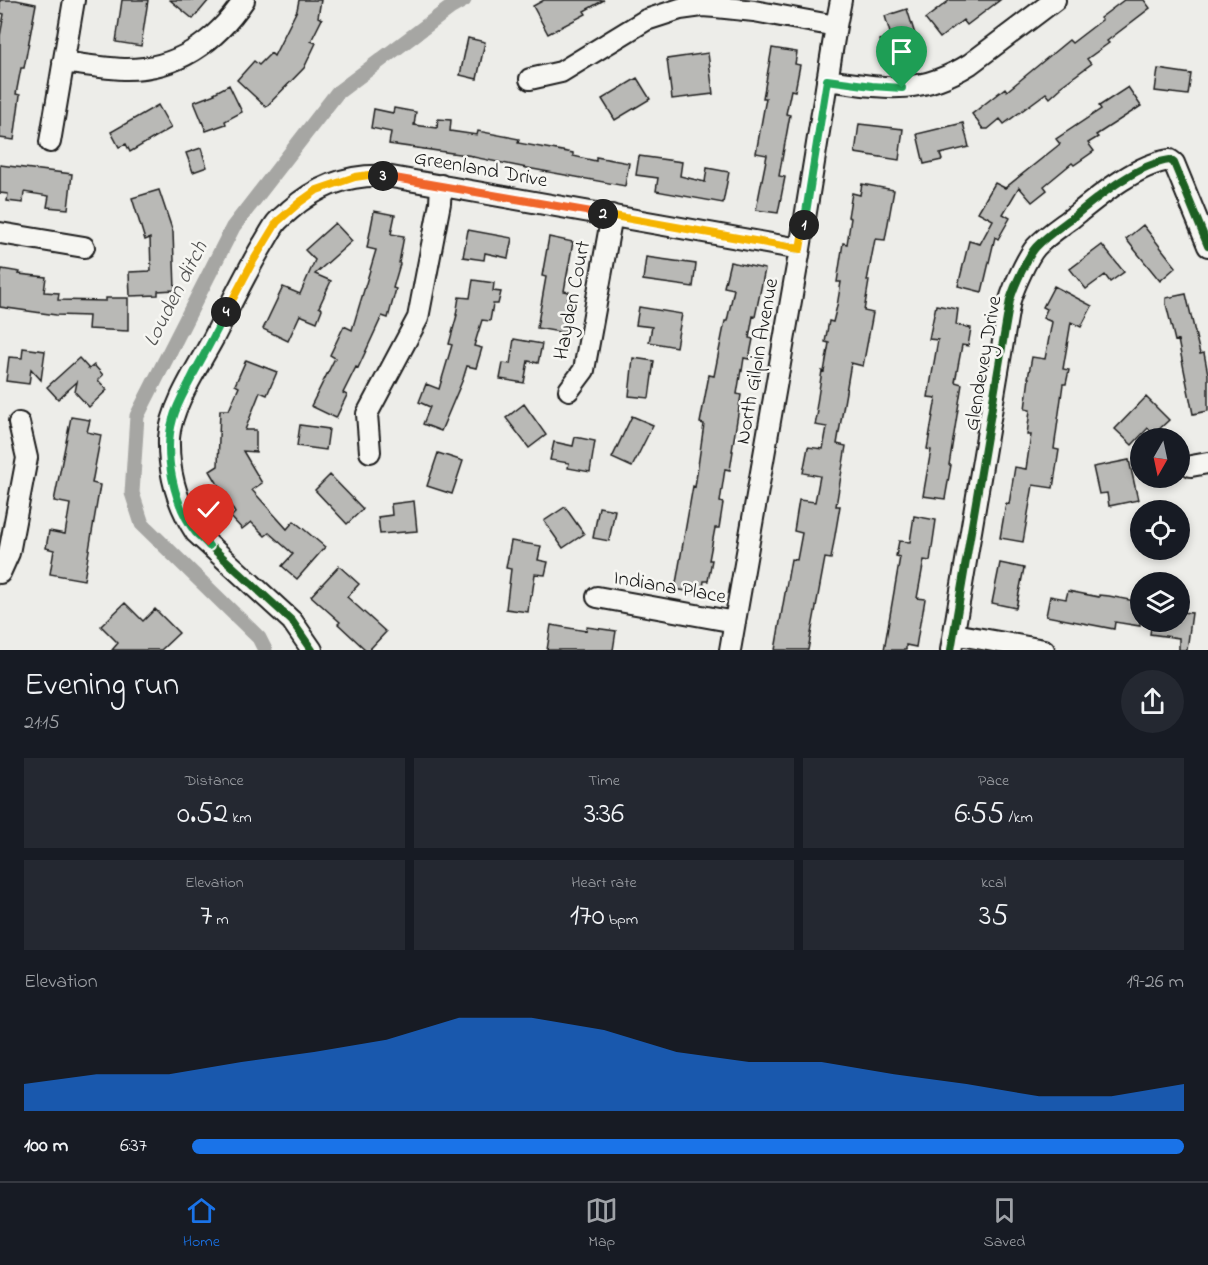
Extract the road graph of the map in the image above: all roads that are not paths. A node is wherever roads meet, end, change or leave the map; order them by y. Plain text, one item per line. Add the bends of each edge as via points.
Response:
1 (74, 0) edge
2 (244, 0) edge
3 (841, 0) edge
4 (1055, 0) edge
5 (836, 26) junction
6 (63, 62) junction
7 (530, 79) dead end
8 (827, 80) junction
9 (50, 142) dead end
10 (441, 186) junction
11 (612, 215) junction
12 (0, 233) edge
13 (1208, 246) edge
14 (84, 248) dead end
15 (800, 249) junction
16 (569, 390) dead end
17 (19, 423) dead end
18 (370, 452) dead end
19 (0, 573) edge
20 (597, 597) dead end
21 (735, 622) junction
22 (953, 642) edge
23 (312, 650) edge
24 (730, 650) edge
25 (1044, 650) edge

1 - 6 street
2 - 6 street via 218,32 161,65 125,69
3 - 5 street, North Gilpin Avenue
4 - 8 street via 970,64 936,81 902,88
5 - 7 street via 754,11 702,6 680,9 646,20 561,72
5 - 8 street, North Gilpin Avenue
6 - 9 street
8 - 15 street, North Gilpin Avenue
10 - 11 street, Greenland Drive
10 - 18 street via 418,318 367,414
10 - 23 street, Greenland Drive via 369,175 329,185 300,202 277,222 252,263 173,418 171,472 189,522 209,546 292,621
11 - 15 street, Greenland Drive
11 - 16 street, Hayden Court via 584,370
12 - 14 street
13 - 22 street, Glendevey Drive via 1170,160 1154,163 1125,179 1035,248 1010,300
15 - 21 street, North Gilpin Avenue
17 - 19 street via 27,458 9,553
20 - 21 street, Indiana Place
21 - 24 street, North Gilpin Avenue
22 - 25 street

